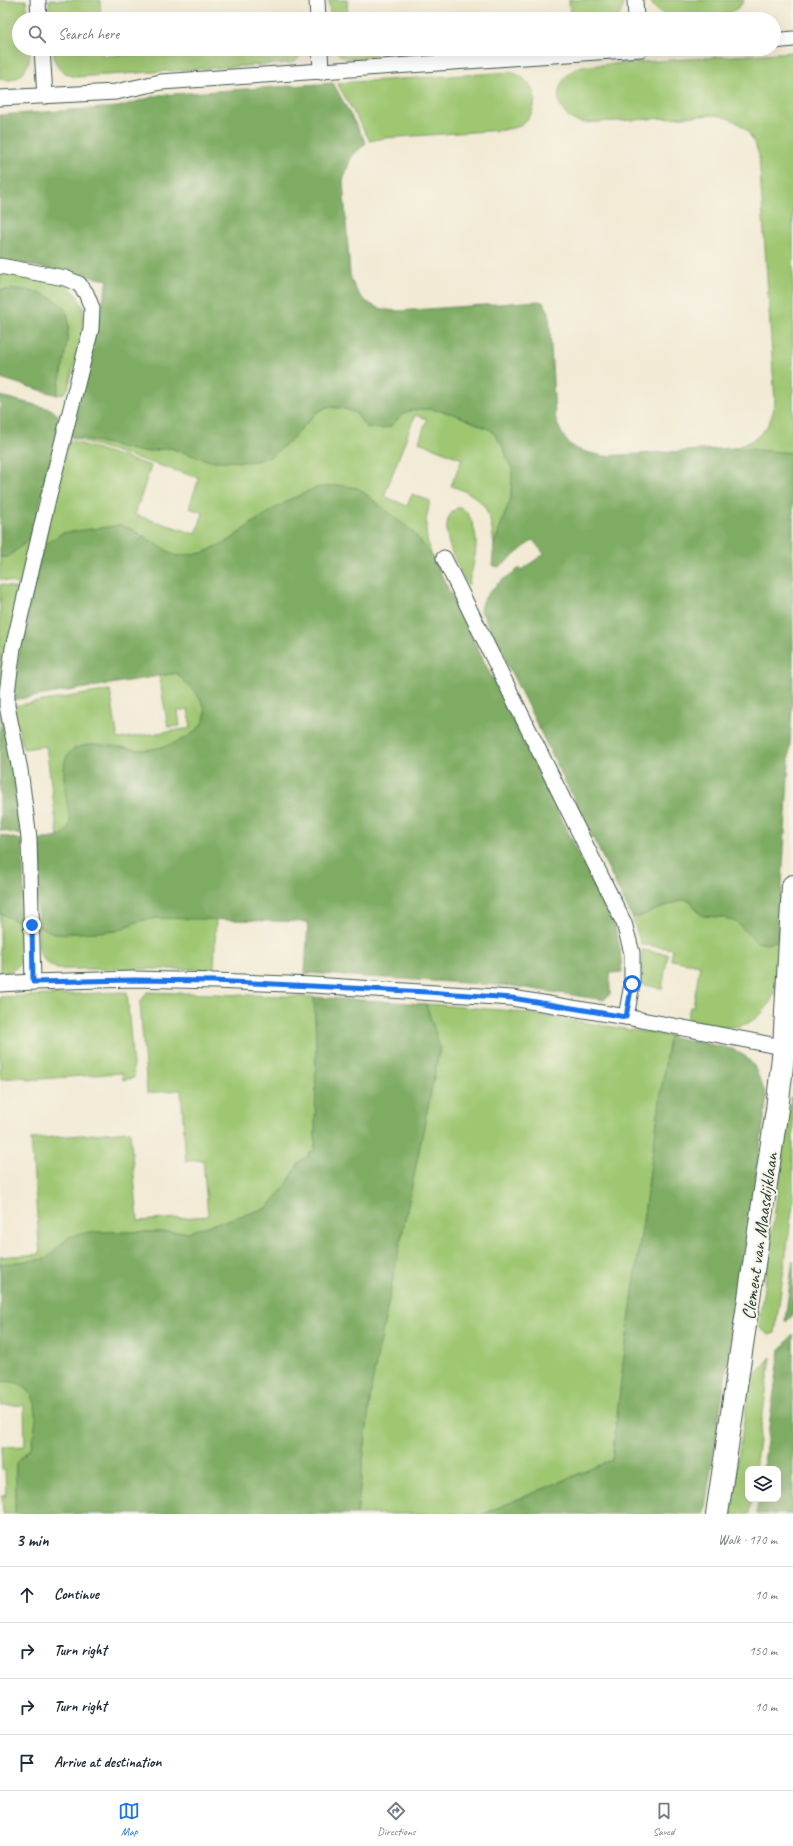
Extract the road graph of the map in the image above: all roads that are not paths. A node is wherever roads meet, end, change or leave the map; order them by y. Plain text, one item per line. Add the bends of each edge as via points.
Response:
1 (38, 0) edge
2 (317, 0) edge
3 (635, 0) edge
4 (39, 12) edge
5 (318, 12) edge
6 (636, 12) edge
7 (793, 39) edge
8 (781, 40) edge
9 (42, 56) edge
10 (320, 56) edge
11 (542, 56) edge
12 (321, 72) junction
13 (45, 96) junction
14 (0, 98) edge
15 (0, 266) edge
16 (444, 558) dead end
17 (793, 886) edge
18 (33, 982) junction
19 (0, 984) edge
20 (626, 1017) junction
21 (788, 1049) edge
22 (717, 1514) edge

1 - 4 lane
2 - 5 lane
3 - 6 lane
7 - 8 lane
9 - 13 lane
10 - 12 lane
11 - 12 lane
12 - 13 lane via 161,82 116,92
13 - 14 lane
15 - 18 lane via 65,278 79,284 92,308 91,329 13,648 7,693 29,838
16 - 20 lane via 624,923 632,953 632,984
17 - 21 street, Clement van Maasdijklaan
18 - 19 lane
18 - 20 lane via 214,981 404,990 512,998
20 - 21 lane
21 - 22 street, Clement van Maasdijklaan

